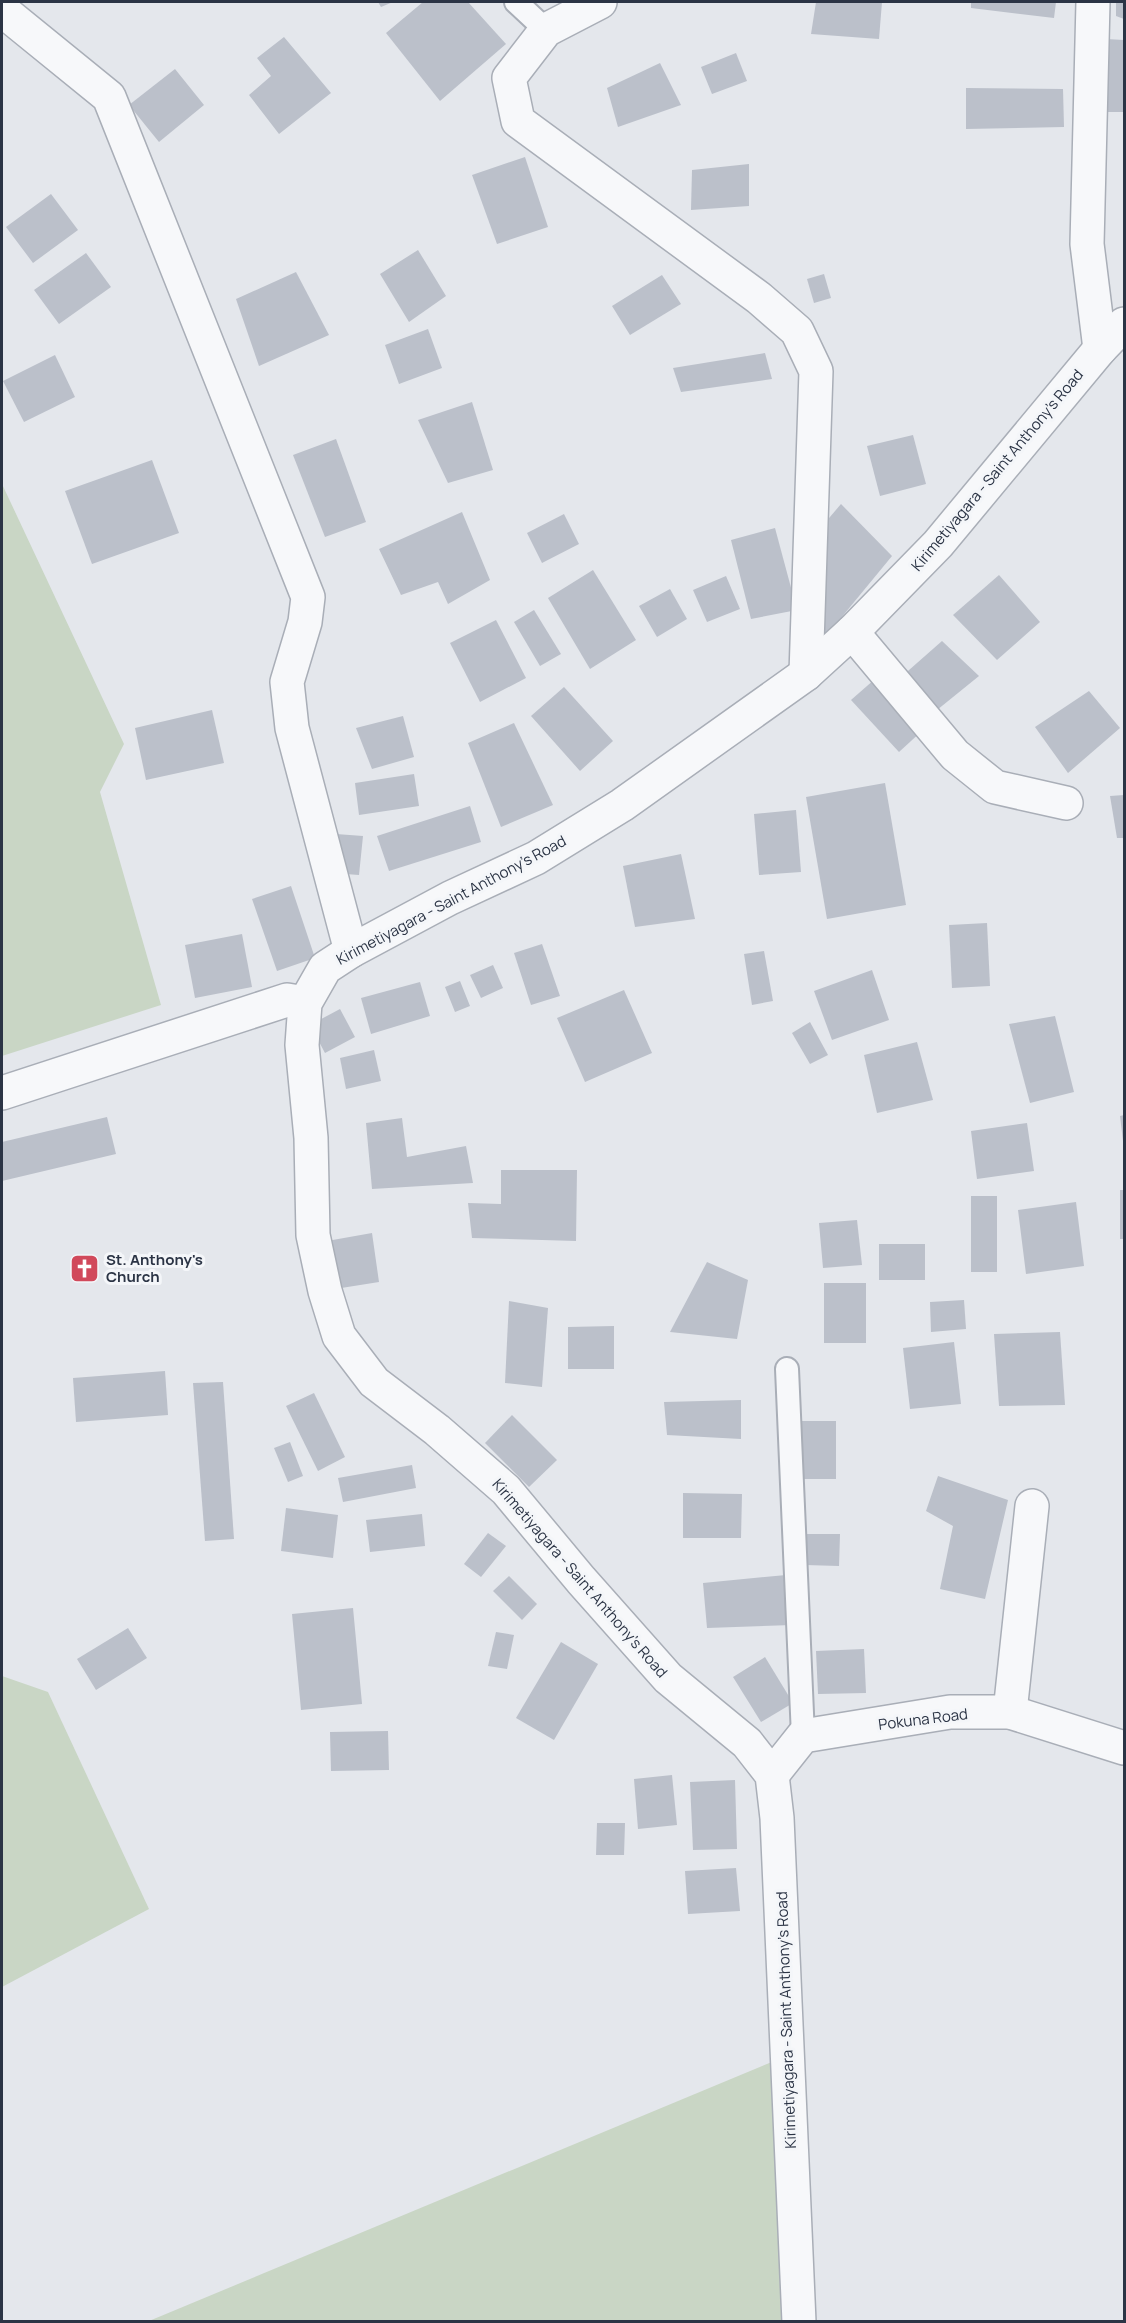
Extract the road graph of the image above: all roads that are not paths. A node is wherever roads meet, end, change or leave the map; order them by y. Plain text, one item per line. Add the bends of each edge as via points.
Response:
1 (516, 2) edge
2 (600, 2) edge
3 (1093, 2) edge
4 (2, 10) edge
5 (546, 30) junction
6 (1125, 324) edge
7 (1100, 349) junction
8 (852, 632) junction
9 (806, 675) junction
10 (1066, 802) dead end
11 (351, 951) junction
12 (305, 1003) junction
13 (2, 1093) edge
14 (787, 1369) dead end
15 (1032, 1506) dead end
16 (1011, 1712) junction
17 (803, 1736) junction
18 (1125, 1748) edge
19 (772, 1775) junction
20 (799, 2322) edge

1 - 5 lane
2 - 5 street
3 - 7 street via 1087,244
4 - 11 street via 109,97 308,597 305,622 287,682 292,728
5 - 9 street via 509,78 518,121 759,298 797,331 816,371
6 - 7 street, Kirimetiyagara - Saint Anthony's Road
7 - 8 street, Kirimetiyagara - Saint Anthony's Road via 938,544
8 - 9 street, Kirimetiyagara - Saint Anthony's Road
8 - 10 street via 955,755 987,781 995,787
9 - 11 street, Kirimetiyagara - Saint Anthony's Road via 622,805 536,858
11 - 12 street, Kirimetiyagara - Saint Anthony's Road via 326,968
12 - 13 street via 287,1000
12 - 19 street, Kirimetiyagara - Saint Anthony's Road via 302,1045 313,1235 339,1336 374,1382 506,1490 668,1678 747,1743
14 - 17 lane
15 - 16 street
16 - 17 street, Pokuna Road via 950,1712
16 - 18 street, Pokuna Road
17 - 19 street
19 - 20 street, Kirimetiyagara - Saint Anthony's Road

